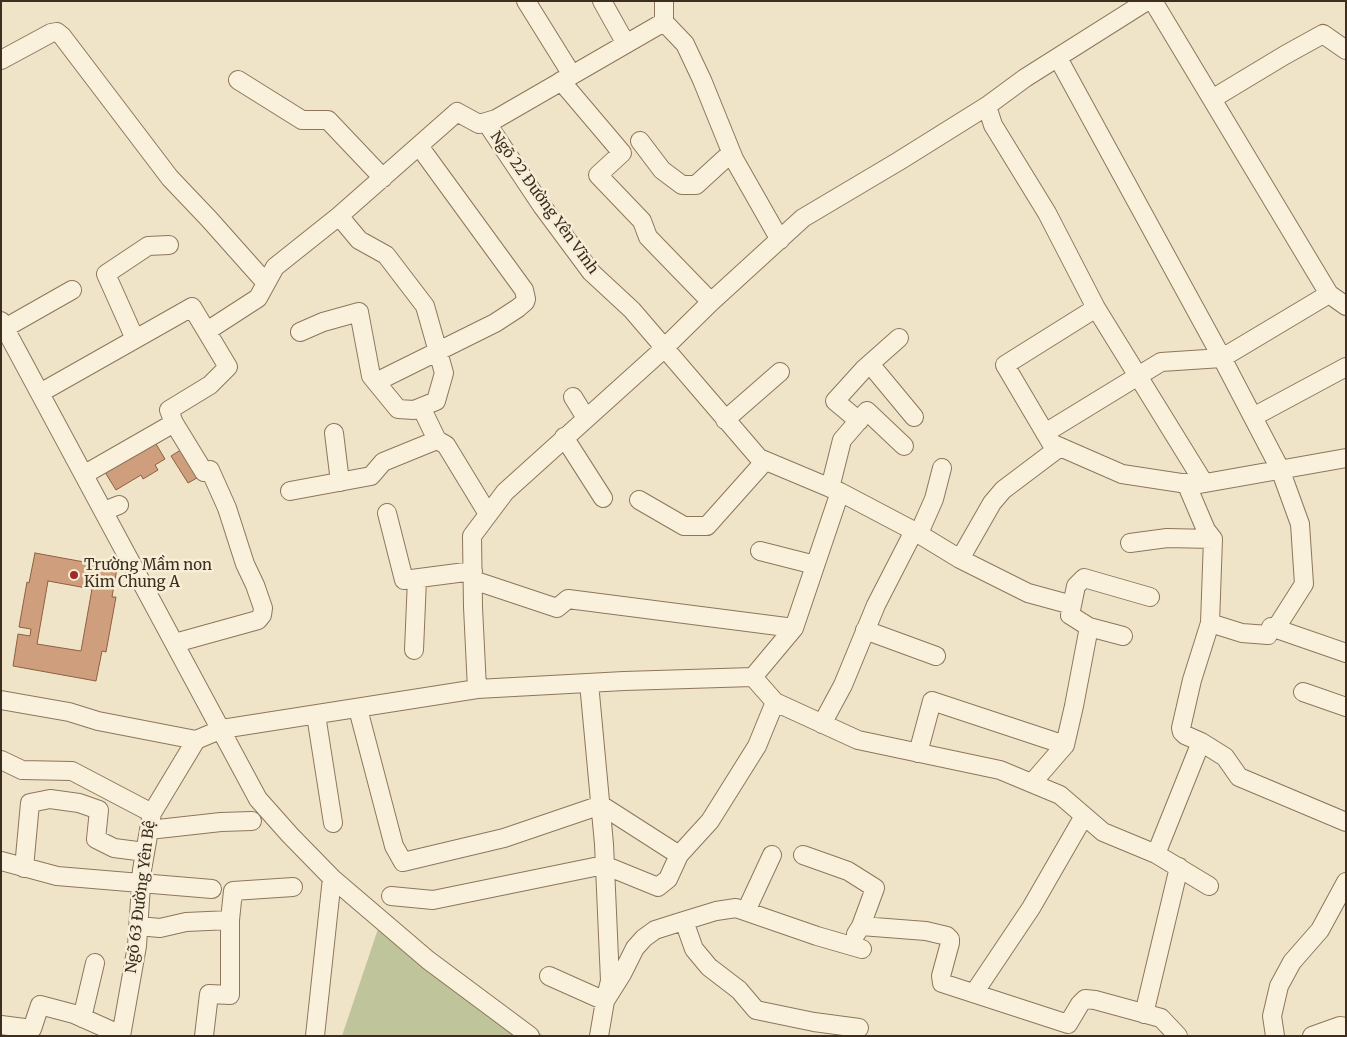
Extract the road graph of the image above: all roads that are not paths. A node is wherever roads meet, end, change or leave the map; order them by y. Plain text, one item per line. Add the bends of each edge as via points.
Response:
1 (526, 1) edge
2 (602, 1) edge
3 (664, 1) edge
4 (1148, 1) edge
5 (1153, 1) edge
6 (664, 22) junction
7 (626, 44) junction
8 (1346, 50) edge
9 (1058, 58) junction
10 (1, 60) edge
11 (566, 78) junction
12 (238, 80) dead end
13 (1212, 99) junction
14 (987, 106) junction
15 (486, 122) junction
16 (640, 141) dead end
17 (419, 146) junction
18 (731, 152) junction
19 (383, 178) junction
20 (340, 216) junction
21 (780, 240) junction
22 (169, 245) dead end
23 (266, 283) junction
24 (72, 290) dead end
25 (1329, 294) junction
26 (711, 302) junction
27 (1346, 306) edge
28 (1096, 308) junction
29 (3, 324) edge
30 (207, 331) junction
31 (300, 332) dead end
32 (899, 338) dead end
33 (135, 339) junction
34 (664, 349) junction
35 (438, 352) junction
36 (1222, 358) junction
37 (870, 364) junction
38 (1346, 367) edge
39 (780, 372) dead end
40 (1138, 376) junction
41 (376, 382) junction
42 (40, 393) junction
43 (573, 397) dead end
44 (421, 407) junction
45 (914, 417) dead end
46 (1253, 417) junction
47 (586, 418) junction
48 (725, 420) junction
49 (858, 421) junction
50 (174, 423) junction
51 (1045, 432) junction
52 (334, 433) dead end
53 (564, 438) junction
54 (438, 440) junction
55 (904, 446) dead end
56 (1060, 447) junction
57 (1346, 458) edge
58 (765, 461) junction
59 (942, 468) dead end
60 (1280, 469) junction
61 (84, 474) junction
62 (340, 482) junction
63 (1204, 483) junction
64 (1186, 484) junction
65 (835, 490) junction
66 (290, 491) dead end
67 (603, 498) dead end
68 (639, 500) dead end
69 (387, 513) dead end
70 (488, 514) junction
71 (917, 532) junction
72 (1213, 539) junction
73 (1130, 543) dead end
74 (760, 551) dead end
75 (960, 559) junction
76 (815, 564) junction
77 (473, 576) junction
78 (418, 579) junction
79 (1150, 597) dead end
80 (1072, 606) junction
81 (1210, 623) junction
82 (1089, 627) junction
83 (794, 628) junction
84 (1276, 628) junction
85 (865, 630) junction
86 (1123, 636) dead end
87 (175, 642) junction
88 (414, 650) dead end
89 (1346, 653) edge
90 (936, 656) dead end
91 (753, 677) junction
92 (589, 683) junction
93 (477, 690) junction
94 (1303, 692) dead end
95 (1, 700) edge
96 (775, 702) junction
97 (1346, 707) edge
98 (358, 709) junction
99 (316, 715) junction
100 (822, 724) junction
101 (222, 729) junction
102 (196, 740) junction
103 (1201, 742) junction
104 (1065, 745) junction
105 (918, 753) junction
106 (1, 760) edge
107 (1032, 783) junction
108 (600, 805) junction
109 (1084, 816) junction
110 (252, 821) dead end
111 (151, 822) junction
112 (1346, 822) edge
113 (334, 823) dead end
114 (145, 852) junction
115 (1156, 854) junction
116 (679, 855) junction
117 (772, 855) dead end
118 (802, 855) dead end
119 (1, 861) edge
120 (604, 865) junction
121 (24, 868) junction
122 (1178, 868) junction
123 (332, 878) junction
124 (1346, 882) edge
125 (141, 884) junction
126 (1209, 886) dead end
127 (293, 887) dead end
128 (212, 889) dead end
129 (391, 896) dead end
130 (746, 912) junction
131 (230, 920) junction
132 (684, 921) junction
133 (138, 926) junction
134 (861, 926) junction
135 (95, 963) dead end
136 (549, 976) dead end
137 (974, 993) junction
138 (604, 1001) junction
139 (1144, 1014) junction
140 (82, 1018) junction
141 (1, 1025) edge
142 (1346, 1027) edge
143 (859, 1028) dead end
144 (121, 1036) edge
145 (204, 1036) edge
146 (315, 1036) edge
147 (530, 1036) edge
148 (599, 1036) edge
149 (1178, 1036) edge
150 (1275, 1036) edge
151 (1312, 1036) edge

1 - 11 street
2 - 7 street
3 - 6 street
4 - 9 street
5 - 13 street
6 - 7 street
6 - 18 street via 686,44
7 - 11 street
8 - 13 street via 1323,34
9 - 14 street
9 - 36 street
10 - 23 street via 51,33 57,32 62,36 170,178
11 - 15 street
11 - 26 street via 622,153 598,175 642,221 648,237
12 - 19 street via 302,120 328,120
13 - 25 street
14 - 21 street via 803,218
14 - 28 street via 994,125 1048,213
15 - 17 street via 480,124 457,112
15 - 34 street, Ngõ 22 Đường Yên Vĩnh via 591,272 632,310
16 - 18 street via 662,170 682,185 696,185
17 - 19 street
17 - 35 street via 524,290 526,299 495,323
18 - 21 street
19 - 20 street
20 - 23 street via 275,267
20 - 35 street via 359,240 386,256 425,306
21 - 26 street
22 - 33 street via 148,246 106,274
23 - 30 street via 258,298
24 - 29 street
25 - 27 street
25 - 36 street
26 - 34 street
28 - 40 street
28 - 51 street via 1005,366
29 - 42 street
30 - 33 street via 192,307
30 - 50 street via 228,367 210,385 169,410
31 - 41 street via 359,312 371,376
32 - 37 street
33 - 42 street
34 - 47 street
34 - 48 street, Ngõ 22 Đường Yên Vĩnh
35 - 41 street
35 - 44 street via 444,373 436,401
36 - 40 street via 1161,362
36 - 46 street
37 - 45 street
37 - 49 street via 835,400
38 - 46 street
39 - 48 street
40 - 51 street
40 - 63 street
41 - 44 street via 398,409
42 - 61 street
43 - 47 street
44 - 54 street
46 - 60 street
47 - 53 street
48 - 58 street, Ngõ 22 Đường Yên Vĩnh
49 - 55 street via 867,411
49 - 65 street via 842,440
50 - 61 street
50 - 87 street via 204,472 210,470 263,608 258,620
51 - 56 street via 1052,443
52 - 62 street
53 - 67 street
53 - 70 street via 505,492
54 - 62 street via 383,462 371,476
54 - 70 street via 446,444
56 - 64 street via 1122,474
56 - 75 street via 1003,490
57 - 60 street
58 - 65 street, Ngõ 22 Đường Yên Vĩnh
58 - 68 street via 707,526 684,526
59 - 71 street via 934,499
60 - 63 street
60 - 84 street via 1300,524 1304,584
61 - 87 street
62 - 66 street
63 - 64 street
64 - 72 street
65 - 71 street, Ngõ 22 Đường Yên Vĩnh
65 - 76 street
69 - 78 street via 404,580
70 - 77 street via 472,536
71 - 75 street, Ngõ 22 Đường Yên Vĩnh
71 - 85 street
72 - 73 street via 1167,538
72 - 81 street
74 - 76 street
75 - 80 street, Ngõ 22 Đường Yên Vĩnh via 1028,593
76 - 83 street
77 - 78 street
77 - 83 street via 557,608 568,598
77 - 93 street
78 - 88 street
79 - 80 street via 1084,578 1076,586
80 - 82 street via 1070,615
81 - 84 street via 1242,633 1268,635 1271,627
81 - 103 street via 1181,728 1185,735
82 - 86 street
82 - 104 street
83 - 91 street
84 - 89 street
85 - 90 street
85 - 100 street via 843,685
87 - 101 street
91 - 92 street
91 - 96 street
92 - 93 street
92 - 108 street
93 - 98 street
94 - 97 street
95 - 102 street
96 - 100 street
96 - 116 street via 752,755 710,821
98 - 99 street
98 - 108 street via 394,846 403,862 504,838
99 - 101 street
99 - 113 street
100 - 105 street via 858,740
101 - 102 street
101 - 123 street via 258,798
102 - 111 street, Ngõ 63 Đường Yên Bệ
103 - 112 street via 1225,757 1239,777
103 - 115 street
104 - 105 street via 932,701
104 - 107 street
105 - 107 street via 1000,770
106 - 111 street via 22,770 72,771
107 - 109 street via 1060,795
108 - 116 street
108 - 120 street
109 - 115 street via 1103,832
109 - 137 street via 1031,908
110 - 111 street
111 - 114 street, Ngõ 63 Đường Yên Bệ
114 - 121 street via 114,848 96,839 99,810 50,799 30,803
114 - 125 street, Ngõ 63 Đường Yên Bệ
115 - 122 street
116 - 120 street via 668,878 658,887
117 - 130 street
118 - 134 street via 848,871 875,888
119 - 121 street
120 - 129 street via 433,900
120 - 138 street via 610,981
121 - 125 street via 57,876
122 - 126 street
122 - 139 street
123 - 146 street
123 - 147 street via 428,960
124 - 150 street via 1320,930 1292,962 1280,986 1272,1016
125 - 128 street
125 - 133 street, Ngõ 63 Đường Yên Bệ
127 - 131 street via 233,891
130 - 132 street via 736,908
130 - 134 street via 856,947
131 - 133 street via 186,922 160,928
131 - 145 street via 230,995 209,994
132 - 138 street via 656,930 644,938
132 - 143 street via 694,949 756,1010
133 - 144 street, Ngõ 63 Đường Yên Bệ
134 - 137 street via 947,936 950,943 940,980
135 - 140 street
136 - 138 street
137 - 139 street via 1068,1024 1085,999
138 - 148 street
139 - 149 street via 1162,1018
140 - 141 street via 40,1005 32,1029
140 - 144 street
142 - 151 street via 1340,1026

